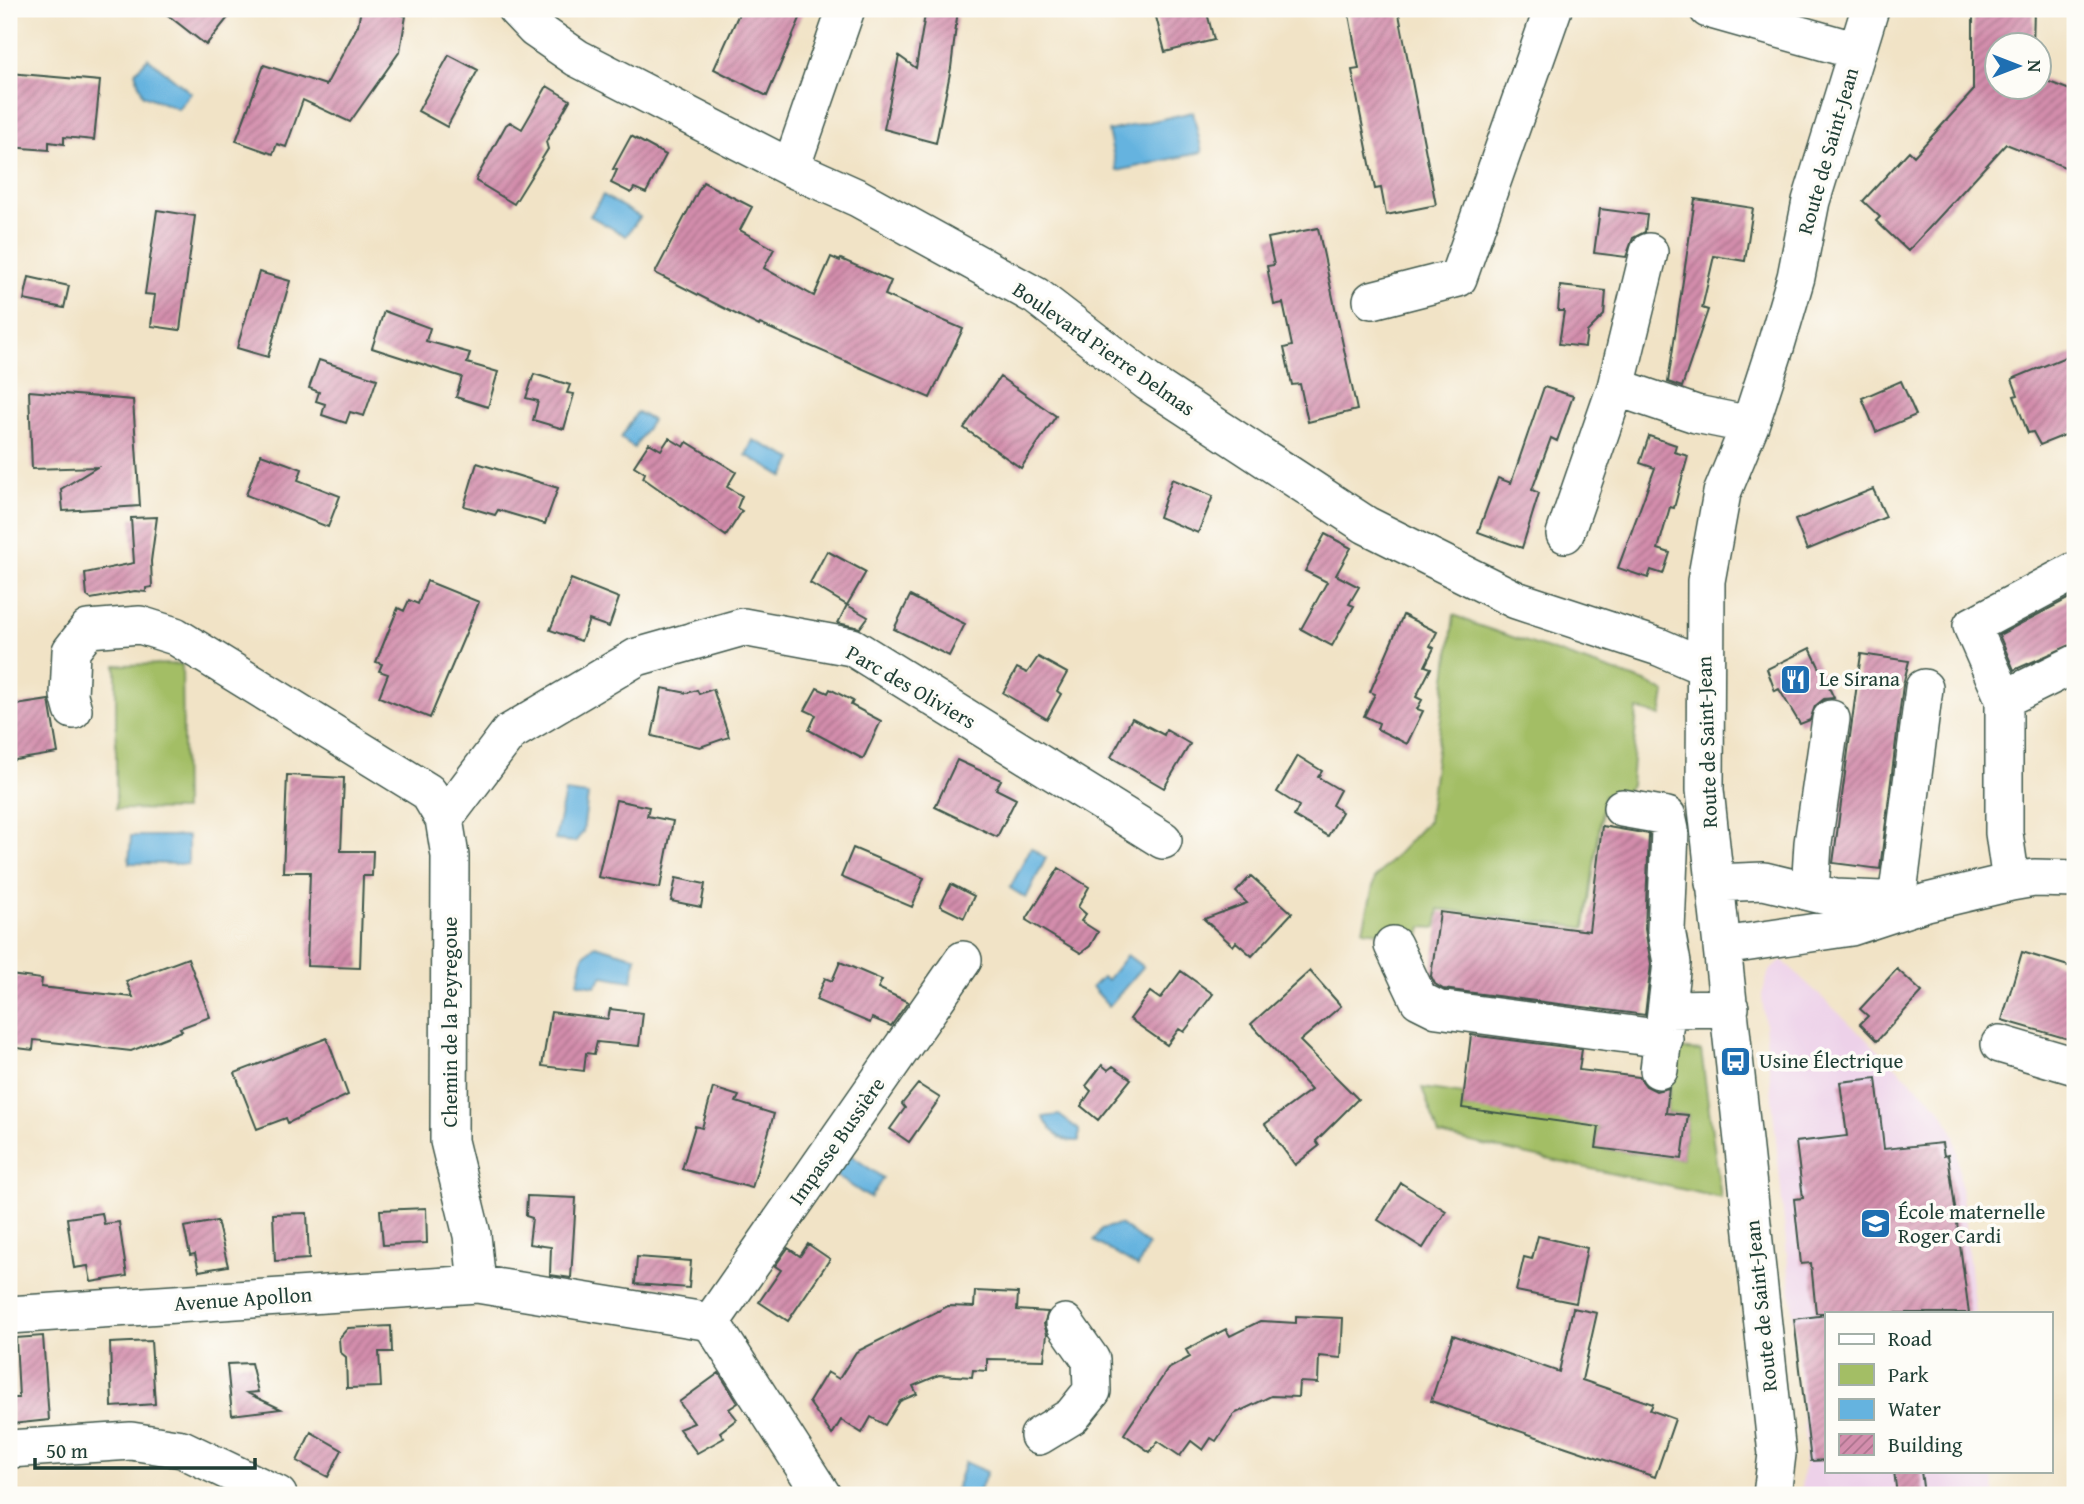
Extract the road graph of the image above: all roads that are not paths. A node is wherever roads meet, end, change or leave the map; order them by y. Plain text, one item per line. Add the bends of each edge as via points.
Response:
1 (516, 9) edge
2 (846, 9) edge
3 (1553, 9) edge
4 (1708, 9) edge
5 (1870, 9) edge
6 (1857, 51) junction
7 (791, 168) junction
8 (1648, 252) dead end
9 (1372, 300) dead end
10 (1616, 387) junction
11 (1750, 425) junction
12 (1565, 534) dead end
13 (2075, 571) edge
14 (2075, 664) edge
15 (1703, 666) junction
16 (1924, 688) dead end
17 (2004, 699) junction
18 (73, 710) dead end
19 (1831, 719) dead end
20 (1622, 808) dead end
21 (444, 819) junction
22 (1163, 840) dead end
23 (2075, 879) edge
24 (2011, 882) junction
25 (1714, 883) junction
26 (1806, 891) junction
27 (1912, 901) junction
28 (1803, 934) junction
29 (1700, 942) junction
30 (1393, 945) dead end
31 (963, 960) dead end
32 (1730, 1008) junction
33 (1668, 1032) junction
34 (2000, 1044) dead end
35 (2075, 1066) edge
36 (477, 1284) junction
37 (9, 1315) edge
38 (711, 1322) junction
39 (1065, 1323) dead end
40 (1039, 1436) dead end
41 (9, 1449) edge
42 (278, 1495) edge
43 (822, 1495) edge
44 (1772, 1495) edge

1 - 7 street, Boulevard Pierre Delmas via 535,29 577,58
2 - 7 street
3 - 9 street via 1458,278
4 - 6 street
5 - 6 street, Route de Saint-Jean
6 - 11 street, Route de Saint-Jean
7 - 15 street, Boulevard Pierre Delmas via 858,198 1036,296 1148,382 1366,525 1516,600
8 - 10 street
10 - 11 street via 1696,414
10 - 12 street
11 - 15 street, Route de Saint-Jean via 1718,518 1706,581
13 - 17 street via 1972,626
14 - 17 street
15 - 25 street, Route de Saint-Jean via 1705,790
16 - 27 street
17 - 24 street via 2004,833
18 - 21 street, Chemin de la Peyregoue via 71,651 88,629 139,625 175,636 428,792
19 - 26 street
20 - 29 street via 1667,816 1666,930
21 - 22 street, Parc des Oliviers via 509,733 638,657 743,627 852,647
21 - 36 street, Chemin de la Peyregoue via 450,856 449,1141 472,1235
23 - 24 street
24 - 27 street
25 - 26 street via 1764,881
25 - 29 street, Route de Saint-Jean
26 - 27 street via 1835,898
26 - 28 street via 1800,917
27 - 28 street via 1851,927
28 - 29 street
29 - 32 street, Route de Saint-Jean
29 - 33 street via 1672,963
30 - 33 street via 1419,1000 1437,1009
31 - 38 street, Impasse Bussière
32 - 33 street
32 - 44 street, Route de Saint-Jean via 1777,1454
34 - 35 street
36 - 37 street, Avenue Apollon
36 - 38 street
38 - 43 street
39 - 40 street via 1091,1360 1092,1391 1072,1416
41 - 42 street via 131,1441 182,1449

